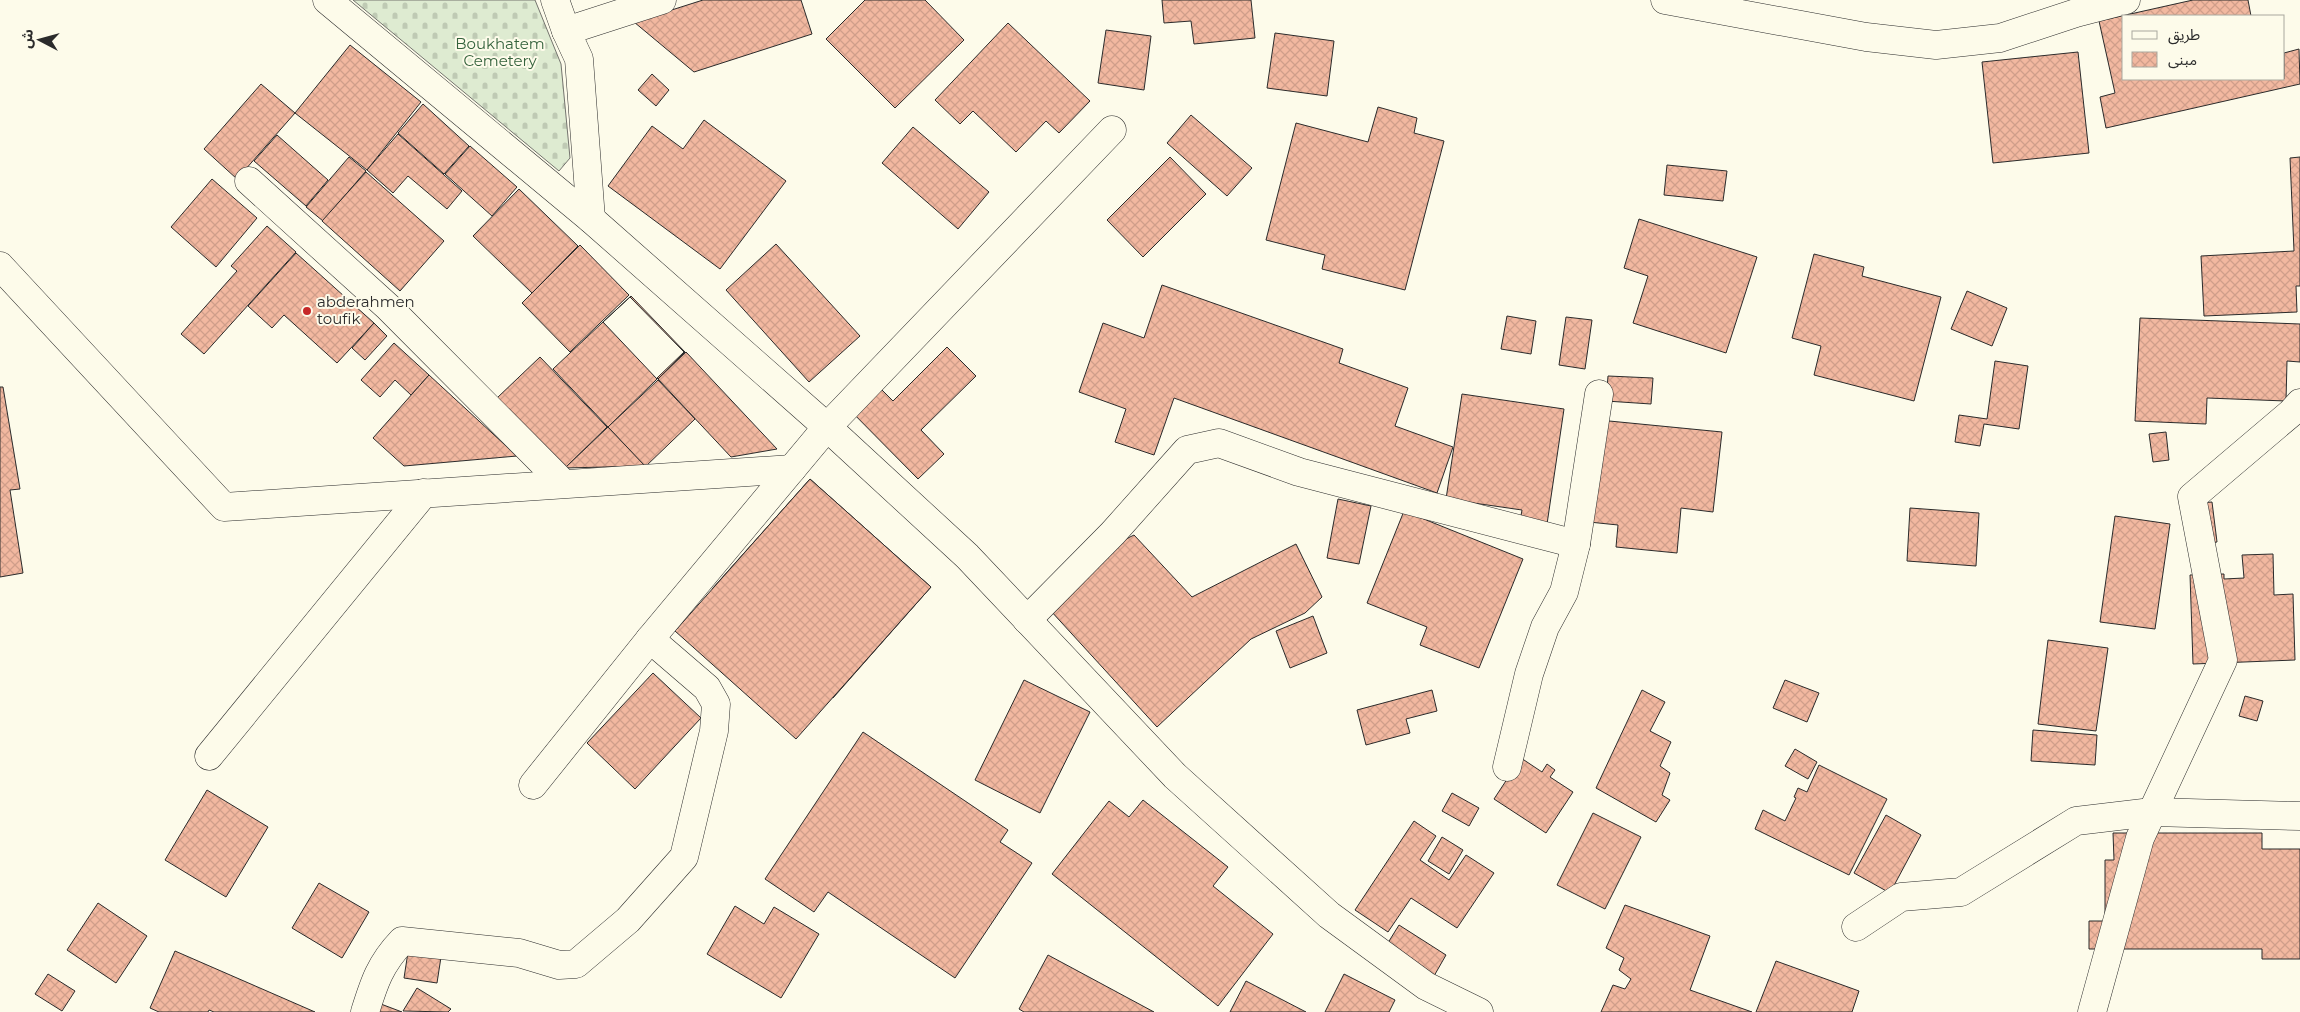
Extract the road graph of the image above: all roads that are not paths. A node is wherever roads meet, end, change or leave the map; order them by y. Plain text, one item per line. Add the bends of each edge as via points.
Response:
1 (326, 0) edge
2 (555, 0) edge
3 (662, 0) edge
4 (1665, 0) edge
5 (2126, 0) edge
6 (566, 31) junction
7 (1112, 130) dead end
8 (250, 181) dead end
9 (591, 219) junction
10 (0, 266) edge
11 (1599, 394) dead end
12 (2300, 403) edge
13 (827, 427) junction
14 (792, 468) junction
15 (563, 483) junction
16 (424, 493) junction
17 (1576, 544) junction
18 (1028, 620) junction
19 (650, 639) junction
20 (209, 756) dead end
21 (1508, 767) dead end
22 (533, 785) dead end
23 (2152, 812) junction
24 (2300, 816) edge
25 (1856, 927) dead end
26 (365, 1012) edge
27 (1478, 1012) edge
28 (2092, 1012) edge

1 - 9 street
2 - 6 street
3 - 6 street
4 - 5 street via 1866,37 1936,45 2000,38
6 - 9 street via 579,60
7 - 13 street
8 - 15 street via 388,307
9 - 13 street
10 - 16 street via 224,507
11 - 17 street
12 - 23 street via 2192,497 2223,660
13 - 14 street
13 - 18 street via 967,556
14 - 15 street
14 - 19 street
15 - 16 street
16 - 20 street
17 - 18 street via 1300,472 1219,443 1187,450 1113,533
17 - 21 street via 1564,592 1545,627 1529,674
18 - 27 street via 1175,776 1330,915 1426,986
19 - 22 street
19 - 26 street via 707,688 716,704 714,731 684,857 628,920 576,964 559,965 519,953 402,941 387,957 377,975
23 - 24 street
23 - 25 street via 2076,821 1961,892 1901,897
23 - 28 street via 2140,838

